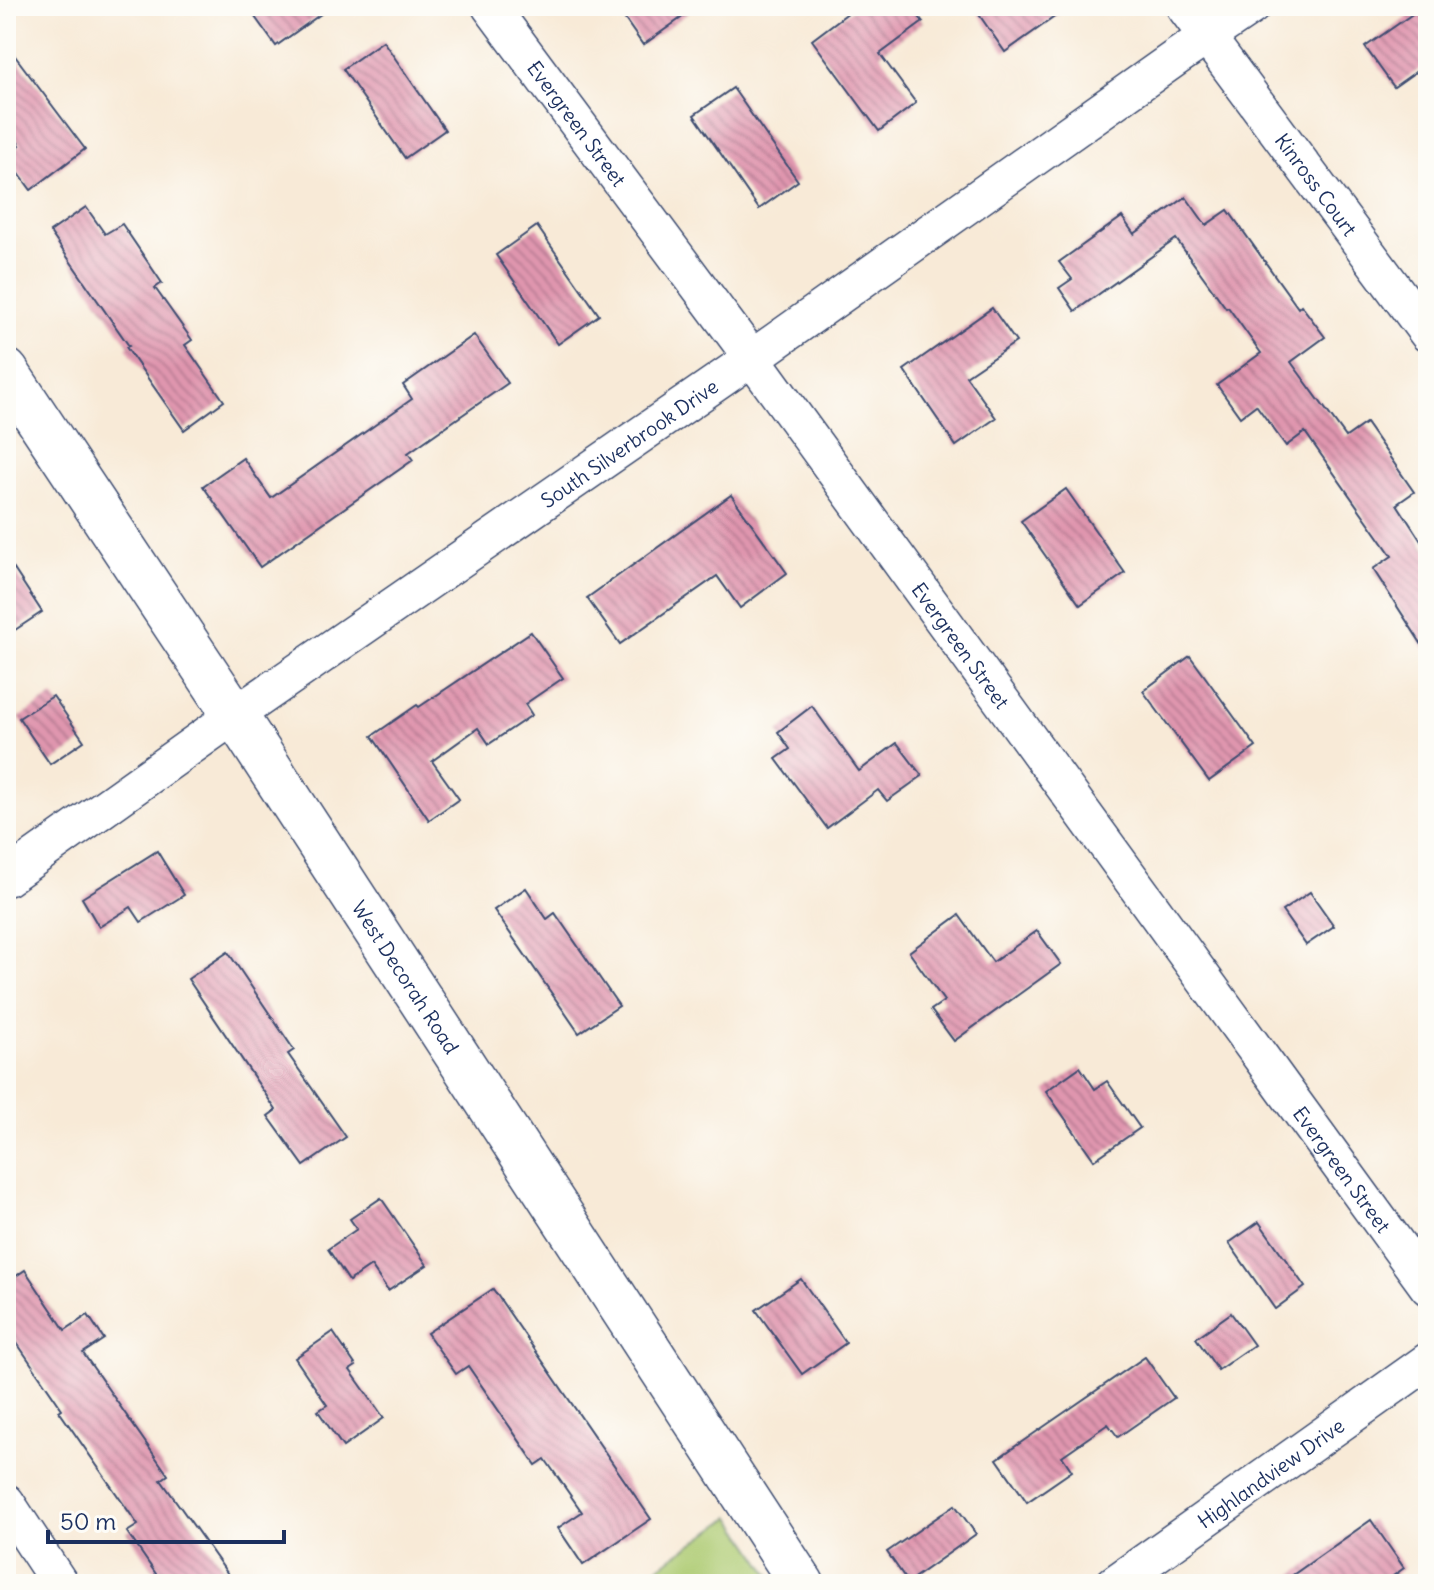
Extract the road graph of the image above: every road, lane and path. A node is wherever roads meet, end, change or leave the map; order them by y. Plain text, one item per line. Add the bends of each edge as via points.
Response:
1 (490, 6) edge
2 (1184, 6) edge
3 (1252, 6) edge
4 (1206, 36) junction
5 (1428, 334) edge
6 (752, 358) junction
7 (6, 371) edge
8 (235, 715) junction
9 (6, 878) edge
10 (1428, 1287) edge
11 (1428, 1361) edge
12 (6, 1502) edge
13 (60, 1584) edge
14 (802, 1584) edge
15 (1114, 1584) edge

1 - 6 street, Evergreen Street
2 - 4 street, Kinross Court
3 - 4 street, South Silverbrook Drive
4 - 5 street, Kinross Court
4 - 6 street, South Silverbrook Drive
6 - 8 street, South Silverbrook Drive
6 - 10 street, Evergreen Street
7 - 8 street, West Decorah Road
8 - 9 street, South Silverbrook Drive
8 - 14 street, West Decorah Road
11 - 15 street, Highlandview Drive
12 - 13 street

